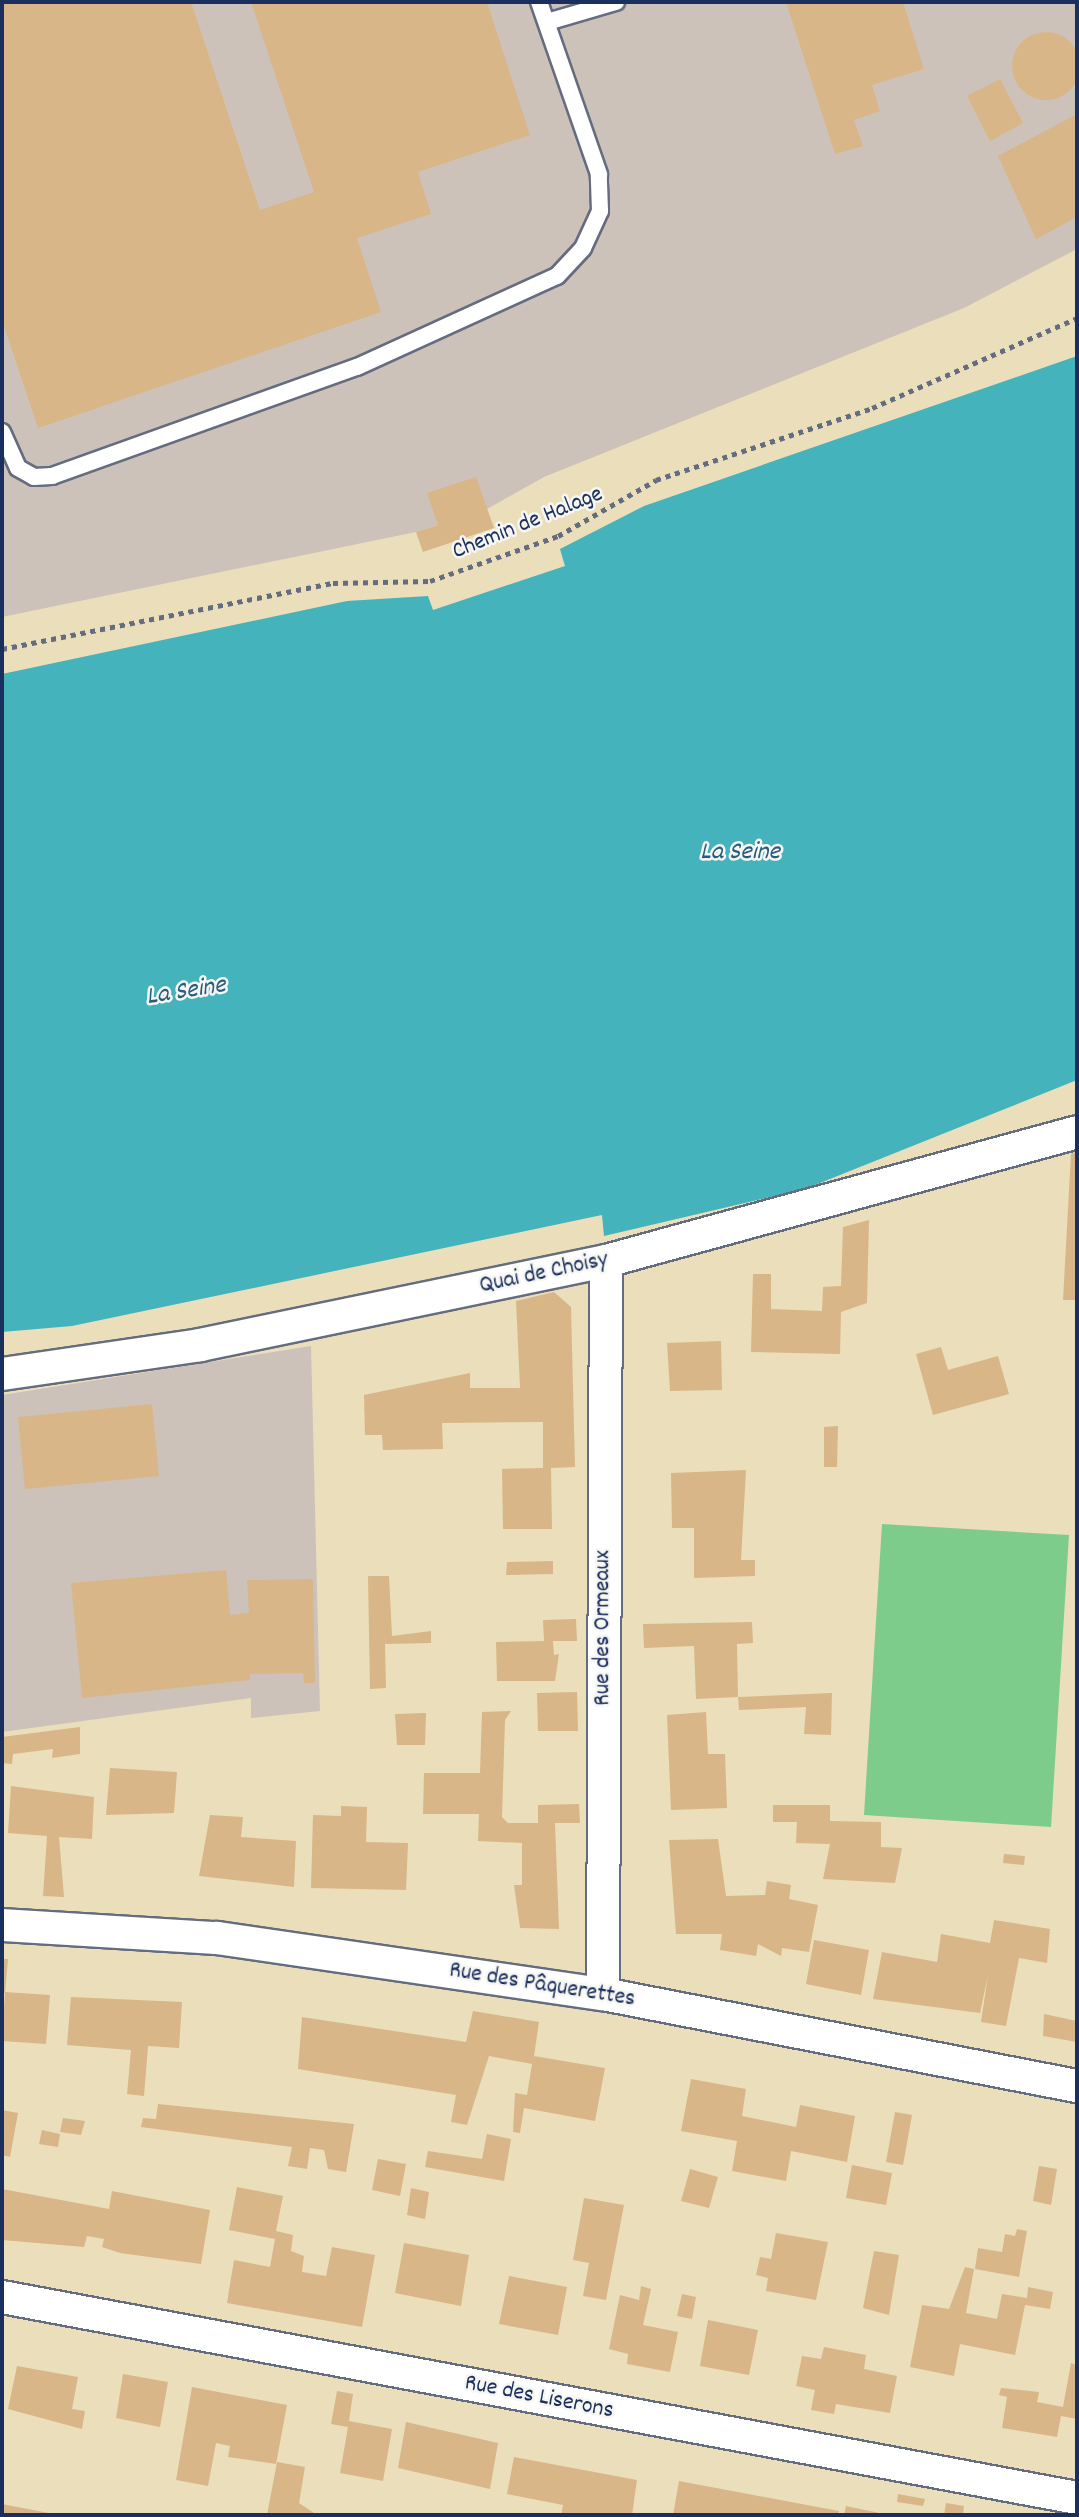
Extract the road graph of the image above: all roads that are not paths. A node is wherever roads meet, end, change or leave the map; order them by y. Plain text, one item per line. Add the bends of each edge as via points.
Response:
1 (540, 2) edge
2 (616, 2) edge
3 (547, 22) junction
4 (2, 432) edge
5 (1077, 1132) edge
6 (606, 1261) junction
7 (2, 1374) edge
8 (2, 1925) edge
9 (603, 1994) junction
10 (1077, 2086) edge
11 (2, 2297) edge
12 (1077, 2498) edge

1 - 3 lane
2 - 3 lane
3 - 4 lane via 599,174 600,211 583,248 556,276 357,367 52,476 34,477 18,468
5 - 6 street, Quai de Choisy
6 - 7 street, Quai de Choisy via 200,1345
6 - 9 street, Rue des Ormeaux
8 - 9 street, Rue des Pâquerettes via 217,1938
9 - 10 street, Rue des Pâquerettes
11 - 12 street, Rue des Liserons

